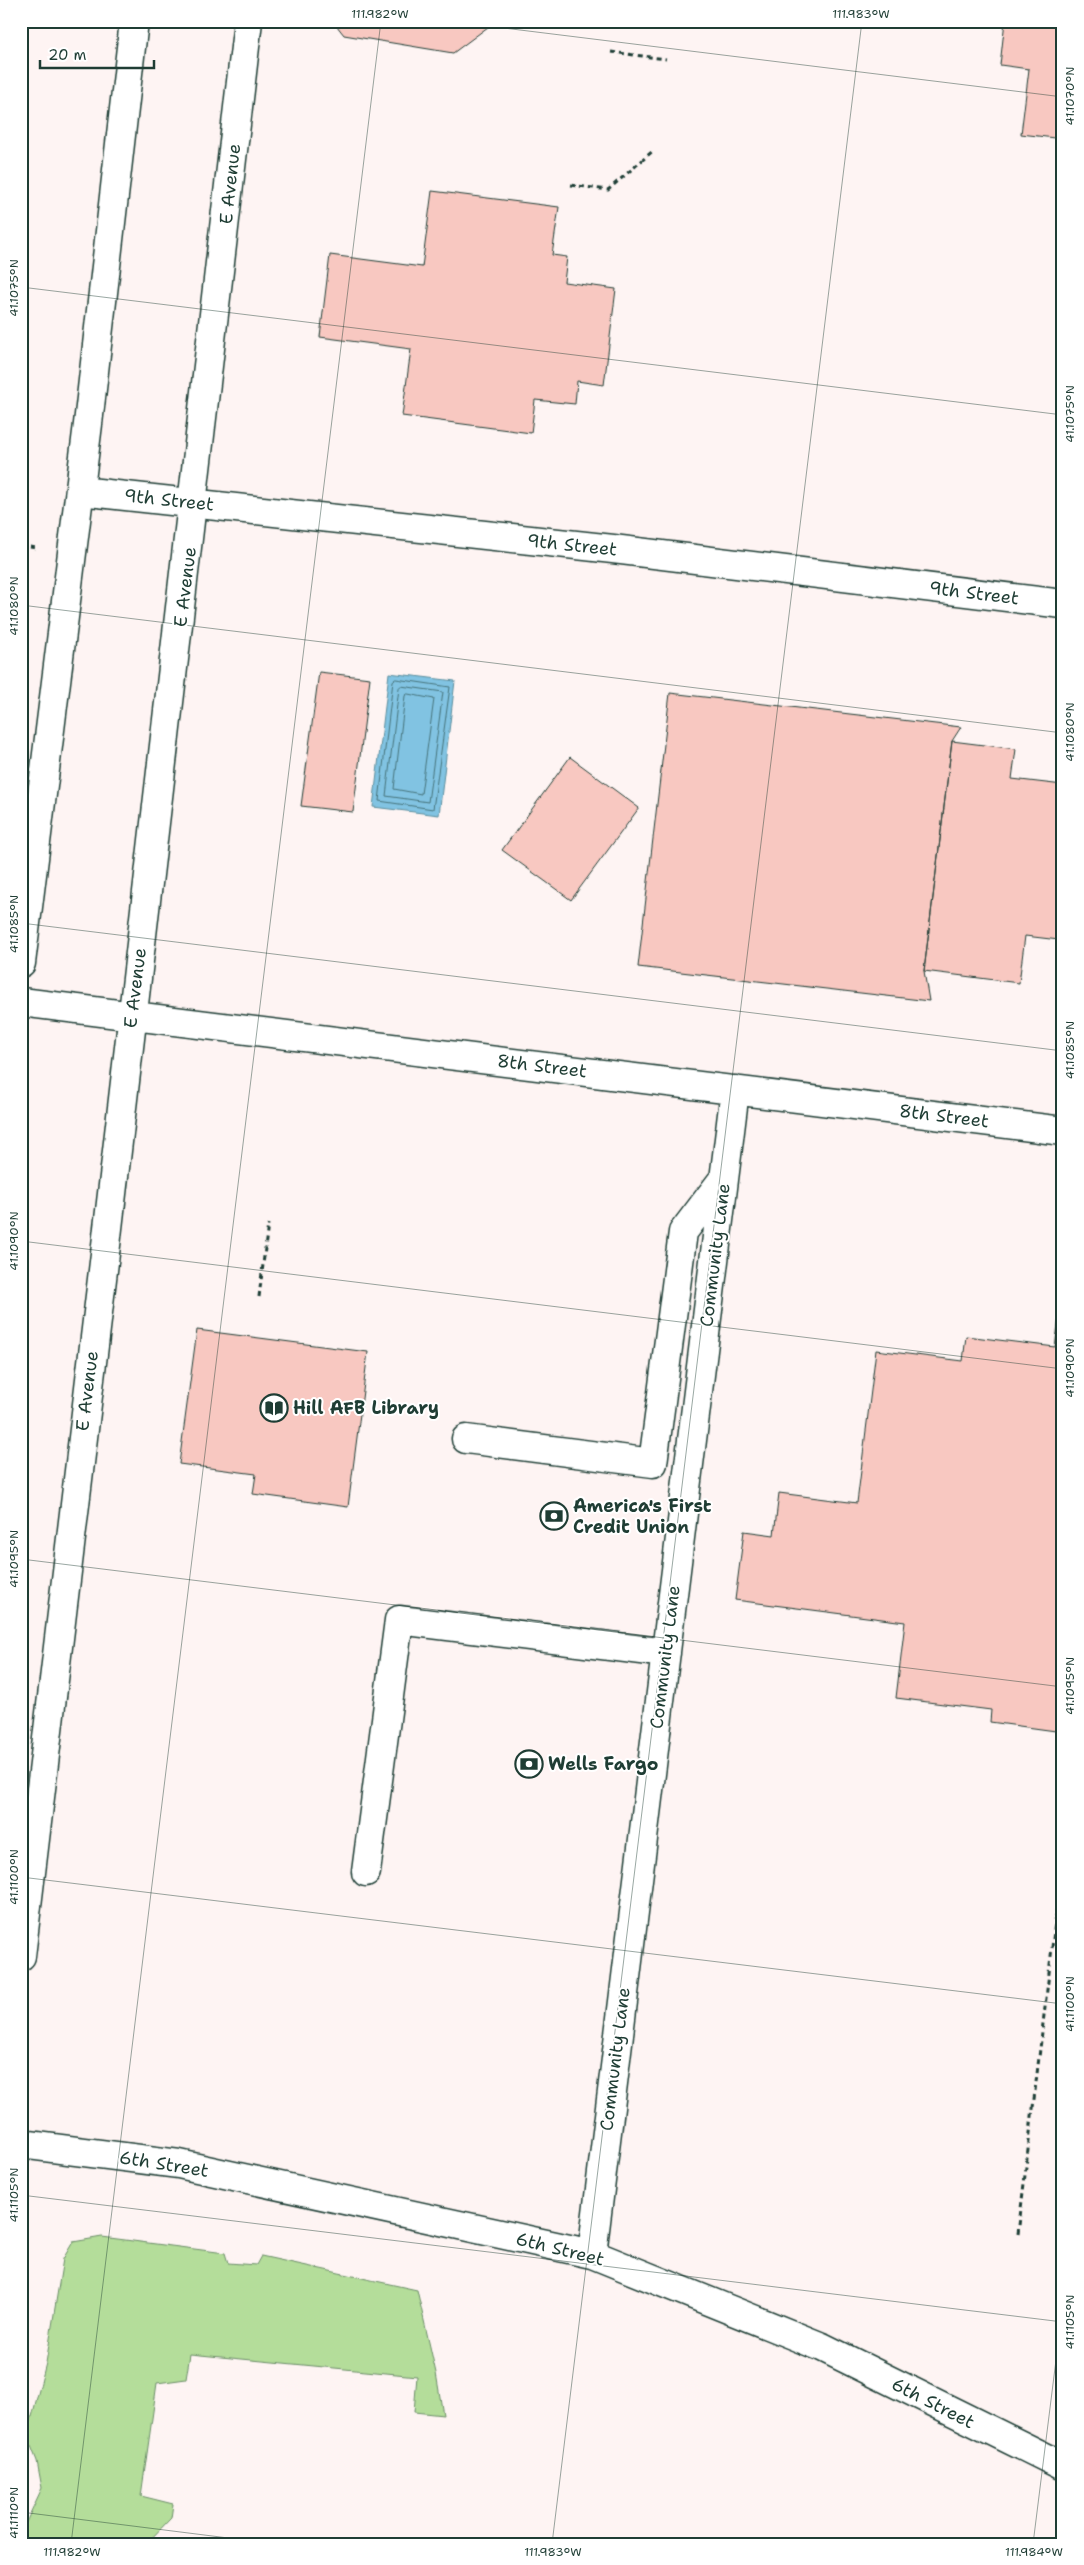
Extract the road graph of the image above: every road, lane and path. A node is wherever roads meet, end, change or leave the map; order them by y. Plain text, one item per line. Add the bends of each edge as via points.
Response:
1 (134, 21) edge
2 (248, 21) edge
3 (611, 52) dead end
4 (666, 59) dead end
5 (654, 150) dead end
6 (571, 185) dead end
7 (80, 491) junction
8 (196, 503) junction
9 (1063, 604) edge
10 (21, 963) edge
11 (21, 1002) edge
12 (132, 1016) junction
13 (735, 1090) junction
14 (1063, 1131) edge
15 (724, 1177) junction
16 (268, 1224) dead end
17 (259, 1297) dead end
18 (466, 1439) dead end
19 (653, 1463) junction
20 (688, 1466) junction
21 (666, 1653) junction
22 (32, 1777) edge
23 (1063, 1856) edge
24 (366, 1872) dead end
25 (21, 1956) edge
26 (21, 2144) edge
27 (1018, 2234) dead end
28 (592, 2254) junction
29 (1063, 2466) edge

1 - 7 lane
2 - 8 lane, E Avenue
3 - 4 path
5 - 6 path via 608,190
7 - 8 lane, 9th Street
7 - 10 lane
8 - 9 lane, 9th Street via 613,549
8 - 12 lane, E Avenue
11 - 12 lane, 8th Street
12 - 13 lane, 8th Street
12 - 22 lane, E Avenue
13 - 14 lane, 8th Street
13 - 15 lane, Community Lane
15 - 19 lane via 683,1232
15 - 20 lane, Community Lane
16 - 17 path
18 - 19 lane
19 - 20 lane
20 - 21 lane, Community Lane
21 - 24 lane via 399,1620
21 - 28 lane, Community Lane
22 - 25 lane, E Avenue
23 - 27 path
26 - 28 lane, 6th Street via 179,2164
28 - 29 lane, 6th Street via 822,2348

